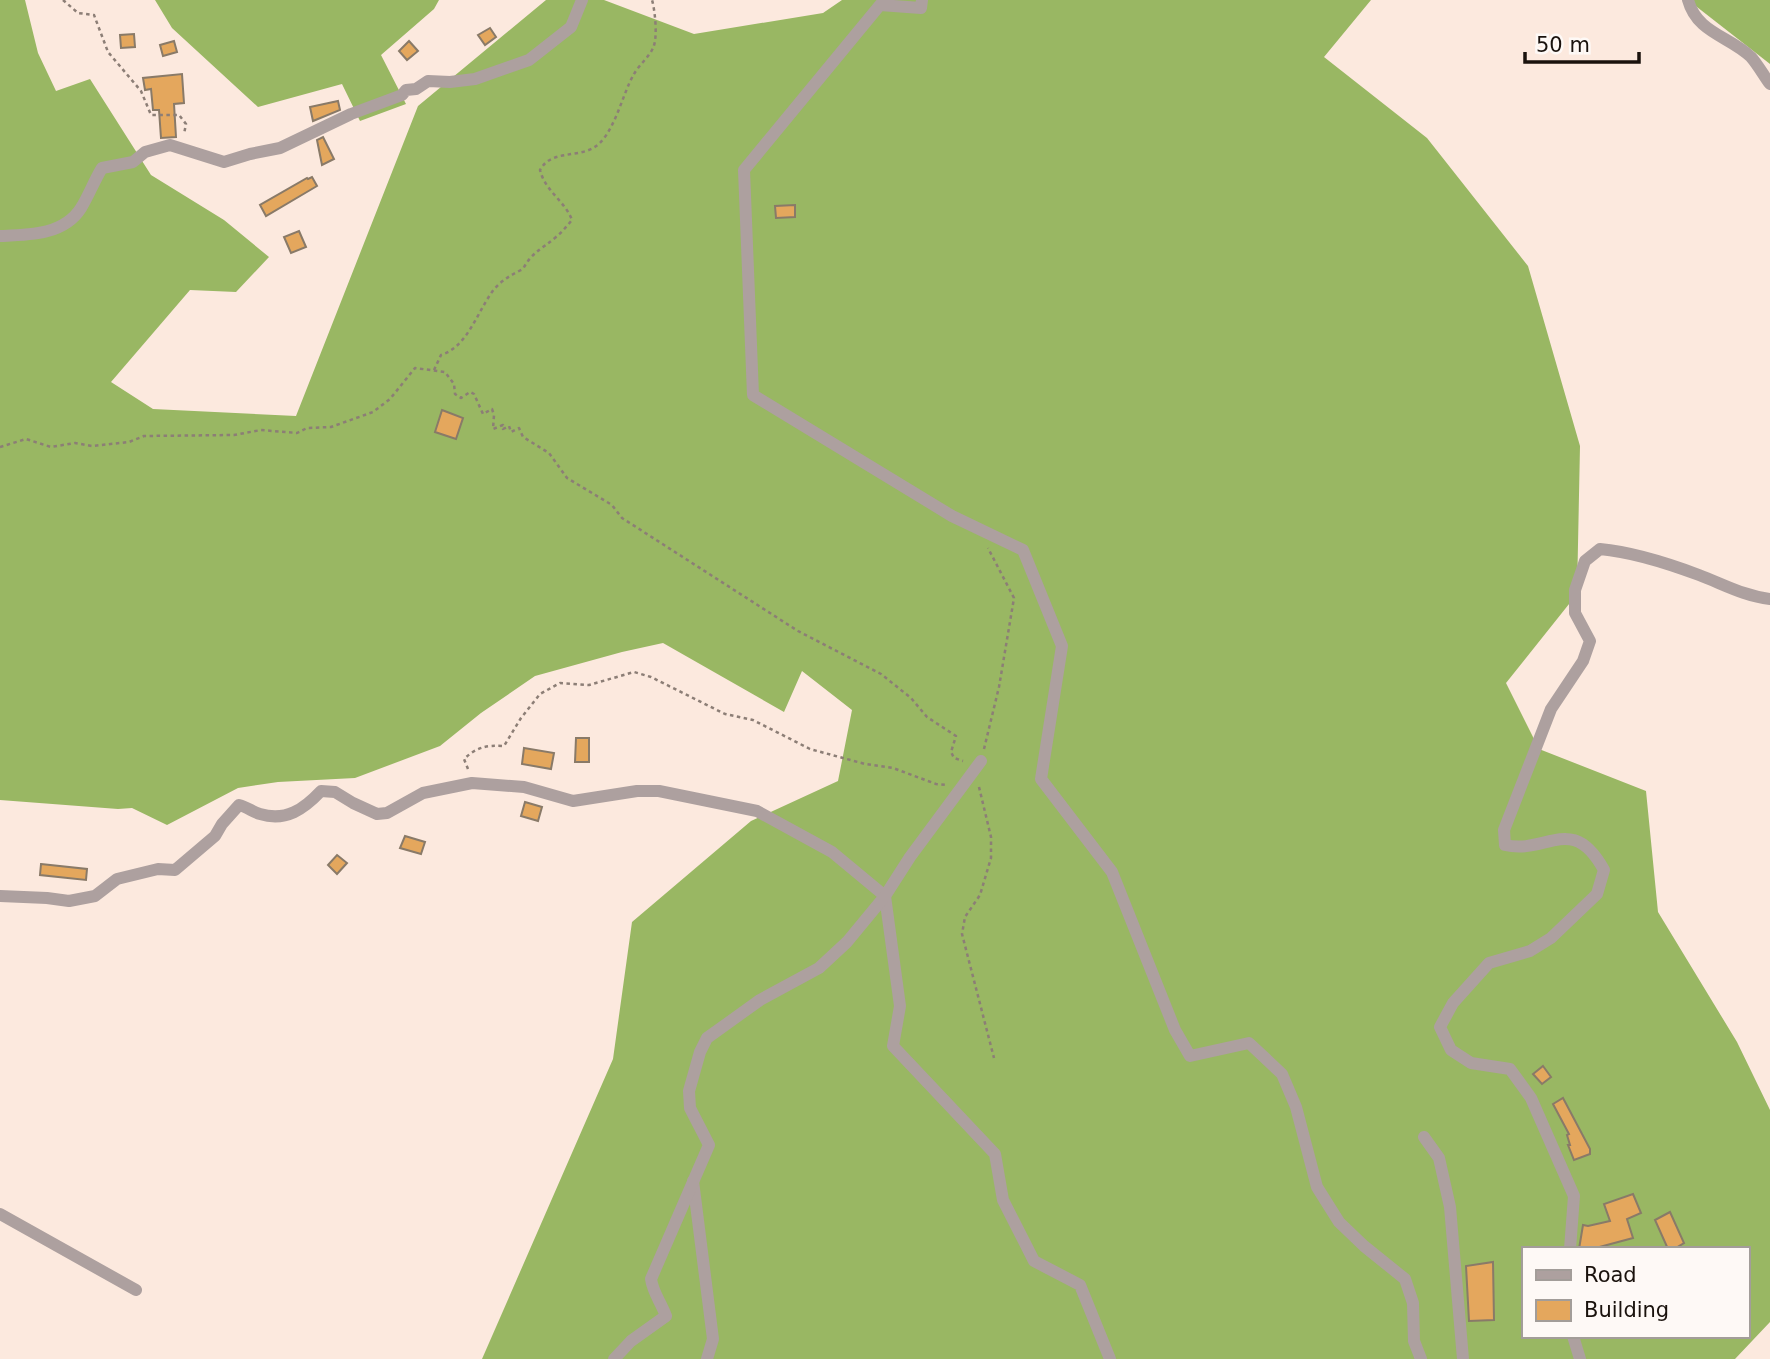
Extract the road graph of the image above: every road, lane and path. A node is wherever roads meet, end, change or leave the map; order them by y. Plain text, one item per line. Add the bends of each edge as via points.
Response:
1 (63, 0) edge
2 (582, 0) edge
3 (652, 0) edge
4 (922, 0) edge
5 (1688, 0) edge
6 (1770, 84) edge
7 (183, 148) junction
8 (0, 236) edge
9 (434, 371) junction
10 (0, 447) edge
11 (976, 527) junction
12 (1770, 599) edge
13 (981, 761) junction
14 (498, 783) junction
15 (950, 785) dead end
16 (979, 788) dead end
17 (0, 896) edge
18 (885, 896) junction
19 (994, 1058) dead end
20 (1424, 1137) dead end
21 (693, 1181) junction
22 (0, 1214) edge
23 (1570, 1247) edge
24 (136, 1290) dead end
25 (1574, 1338) edge
26 (614, 1359) edge
27 (707, 1359) edge
28 (1110, 1359) edge
29 (1421, 1359) edge
30 (1463, 1359) edge
31 (1580, 1359) edge

1 - 7 path via 78,13 94,15 108,52 141,91 151,115 179,115 186,124
2 - 7 street via 571,27 529,60 511,67 475,79 428,81 279,148 224,162
3 - 9 path via 654,47 634,74 607,133 593,148 555,157 540,170 542,180 572,220 541,246 523,269 493,290 454,351 441,355
4 - 11 street via 921,8 880,5 744,170 753,395
5 - 6 street via 1703,27 1751,58
7 - 8 street via 170,145 145,152 133,162 102,168 69,223 44,232
9 - 10 path via 415,368 373,412 297,433 261,430 234,435 144,436 128,442 51,447 26,439
9 - 13 path via 445,372 461,398 474,394 484,414 492,409 493,429 503,425 511,432 519,428 523,437 549,453 567,478 612,505 622,518 798,631 881,674 926,717 956,736 951,752 954,758
11 - 13 path via 1014,598
11 - 29 street via 1023,550 1062,646 1041,779 1112,872 1175,1030 1190,1056 1249,1043 1282,1074 1296,1107 1317,1187 1339,1222 1405,1279
12 - 23 street via 1751,597 1625,551 1600,550 1585,561 1575,590 1575,613 1590,641 1583,661 1552,709 1504,830 1505,845 1519,848 1550,839 1577,840 1595,853 1604,870 1597,894 1551,939 1530,951 1489,962 1453,1003 1440,1027 1451,1051 1471,1063 1510,1069 1531,1098 1574,1196
13 - 18 street
14 - 15 path via 467,769 464,759 476,748 504,746 540,694 560,683 589,685 634,672 725,714 753,720 810,749
14 - 17 street via 423,793 377,814 328,791 321,791 286,816 260,814 239,805 215,836 175,870 158,869 117,879 95,896 69,901
14 - 18 street via 573,801 659,791 757,811 832,852
16 - 19 path via 991,837 990,858 962,934
18 - 21 street via 819,968 760,1000 707,1038 689,1091 690,1108 709,1145
18 - 28 street via 900,1006 893,1046 995,1154 1003,1200 1034,1261 1080,1285
20 - 30 street via 1439,1158 1450,1206
21 - 26 street via 651,1279 666,1316
21 - 27 street via 713,1339
22 - 24 street
25 - 31 street

